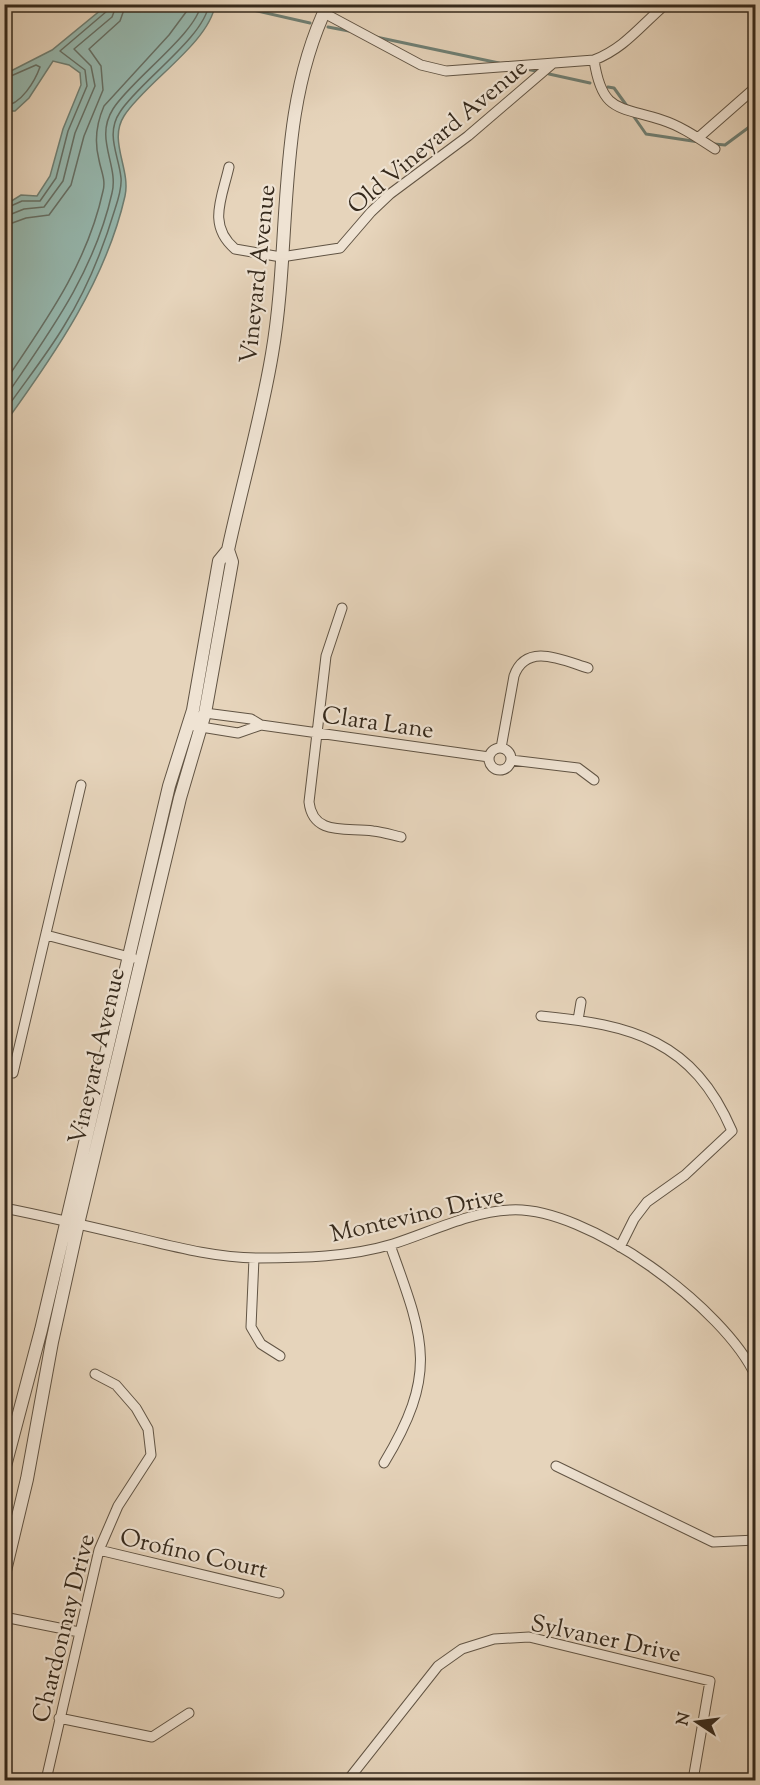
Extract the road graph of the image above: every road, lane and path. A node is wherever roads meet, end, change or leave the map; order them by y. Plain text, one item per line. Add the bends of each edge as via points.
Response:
1 (666, 4) edge
2 (326, 9) edge
3 (594, 60) junction
4 (552, 64) junction
5 (756, 87) edge
6 (698, 138) junction
7 (715, 149) dead end
8 (229, 167) dead end
9 (281, 257) junction
10 (228, 550) junction
11 (342, 608) dead end
12 (588, 668) dead end
13 (205, 713) junction
14 (261, 725) junction
15 (195, 726) junction
16 (317, 732) junction
17 (501, 748) junction
18 (489, 757) junction
19 (511, 760) junction
20 (594, 780) dead end
21 (81, 785) dead end
22 (401, 837) dead end
23 (46, 935) junction
24 (128, 957) junction
25 (141, 960) junction
26 (581, 1002) dead end
27 (541, 1016) dead end
28 (578, 1020) junction
29 (13, 1073) dead end
30 (4, 1208) edge
31 (71, 1223) junction
32 (390, 1245) junction
33 (620, 1247) junction
34 (254, 1258) junction
35 (280, 1356) dead end
36 (95, 1374) dead end
37 (756, 1377) edge
38 (384, 1463) dead end
39 (556, 1466) dead end
40 (4, 1470) edge
41 (756, 1540) edge
42 (99, 1551) junction
43 (4, 1575) edge
44 (279, 1593) dead end
45 (4, 1617) edge
46 (80, 1632) junction
47 (189, 1713) dead end
48 (59, 1718) junction
49 (351, 1777) edge
50 (46, 1780) edge
51 (364, 1780) edge
52 (693, 1780) edge

1 - 3 street via 613,53
2 - 4 street via 421,65 446,71
2 - 9 street, Vineyard Avenue via 312,40 296,102
3 - 4 street
3 - 6 street via 601,91 610,104 662,120
4 - 9 street, Old Vineyard Avenue via 468,136 390,194 340,248
5 - 6 street
6 - 7 street
8 - 9 street, Old Vineyard Avenue via 218,216 219,230 235,249
9 - 10 street, Vineyard Avenue via 272,354
10 - 13 street, Vineyard Avenue via 232,562
10 - 15 street, Vineyard Avenue via 219,561
11 - 16 street via 326,656
12 - 17 street via 542,655 525,659 517,666
13 - 14 street, Clara Lane via 251,719
13 - 15 street, Vineyard Avenue
14 - 15 street, Clara Lane via 238,733
14 - 16 street, Clara Lane
15 - 24 street, Vineyard Avenue via 169,786
15 - 25 street, Vineyard Avenue
16 - 18 street, Clara Lane
16 - 22 street via 309,802 314,820 327,828 373,830
17 - 18 street
17 - 19 street via 508,751
18 - 19 street via 492,766 499,770 507,768
19 - 20 street via 578,768
21 - 23 street
23 - 24 street
23 - 29 street
24 - 25 street
24 - 31 street, Vineyard Avenue
25 - 31 street, Vineyard Avenue
26 - 28 street
27 - 28 street
28 - 33 street via 620,1028 654,1041 684,1061 705,1081 732,1131 685,1175 647,1203
30 - 31 street, Montevino Drive
31 - 34 street, Montevino Drive via 187,1250
31 - 40 street, Vineyard Avenue
31 - 43 street, Vineyard Avenue via 27,1479
32 - 33 street, Montevino Drive via 469,1217 510,1210 536,1212 573,1224
32 - 34 street, Montevino Drive via 315,1257
32 - 38 street via 422,1342 421,1376 400,1436
33 - 37 street, Montevino Drive via 671,1279 728,1332
34 - 35 street via 251,1327 261,1344
36 - 42 street, Chardonnay Drive via 116,1385 136,1408 148,1429 151,1455 118,1506
39 - 41 street via 713,1542
42 - 44 street, Orofino Court
42 - 46 street, Chardonnay Drive
45 - 46 street
46 - 48 street, Chardonnay Drive
47 - 48 street via 152,1737
48 - 50 street, Chardonnay Drive
49 - 51 street
49 - 52 street, Sylvaner Drive via 438,1666 462,1649 494,1639 529,1637 710,1681

